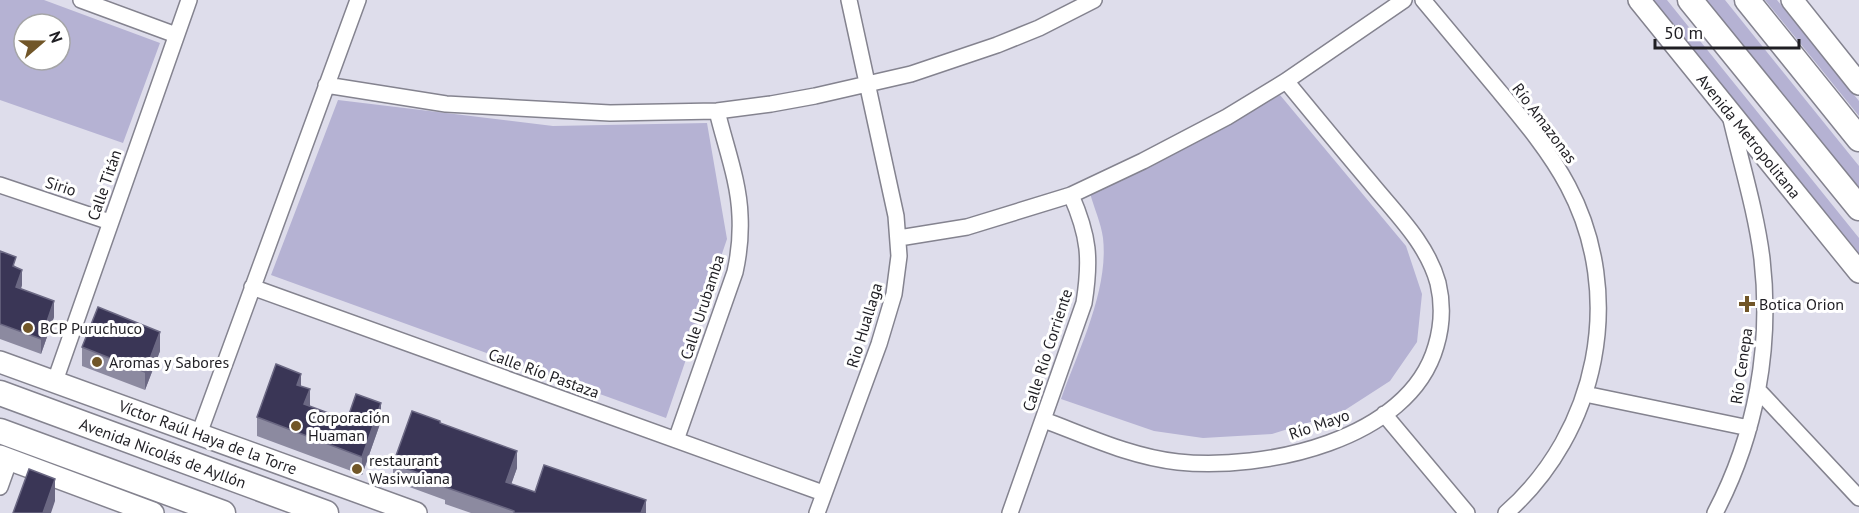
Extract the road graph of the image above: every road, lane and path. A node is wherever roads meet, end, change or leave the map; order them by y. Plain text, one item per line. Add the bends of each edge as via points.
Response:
1 (81, 0) edge
2 (189, 0) edge
3 (357, 0) edge
4 (849, 0) edge
5 (1094, 0) edge
6 (1404, 0) edge
7 (1423, 0) edge
8 (1639, 0) edge
9 (1690, 0) edge
10 (1747, 0) edge
11 (1794, 1) edge
12 (176, 35) junction
13 (1286, 81) junction
14 (1859, 84) edge
15 (326, 85) junction
16 (867, 85) junction
17 (717, 111) junction
18 (1730, 112) junction
19 (1859, 139) edge
20 (0, 185) edge
21 (1071, 195) junction
22 (1859, 208) edge
23 (111, 222) junction
24 (899, 238) junction
25 (1859, 272) edge
26 (252, 287) junction
27 (0, 362) edge
28 (54, 381) junction
29 (1758, 390) junction
30 (0, 393) edge
31 (1585, 394) junction
32 (1384, 414) junction
33 (1044, 420) junction
34 (1749, 428) junction
35 (0, 431) edge
36 (199, 434) junction
37 (675, 440) junction
38 (5, 458) edge
39 (0, 488) edge
40 (823, 493) junction
41 (1859, 498) edge
42 (153, 513) edge
43 (223, 513) edge
44 (326, 513) edge
45 (416, 513) edge
46 (817, 513) edge
47 (1010, 513) edge
48 (1467, 513) edge
49 (1506, 513) edge
50 (1715, 513) edge

1 - 12 street
2 - 12 street, Calle Titán
3 - 15 street
4 - 16 street, Rio Huallaga
5 - 16 street via 997,45
6 - 13 street
7 - 31 street, Río Amazonas via 1550,156 1579,210 1594,259 1599,309 1595,355
8 - 18 street, Avenida Metropolitana
9 - 22 main road
10 - 19 main road
11 - 14 street
12 - 23 street, Calle Titán
13 - 21 street via 1227,117
13 - 32 street, Río Mayo via 1417,238 1438,286 1441,321 1433,355 1419,382
15 - 17 street via 446,104 610,113
15 - 26 street
16 - 17 street
16 - 24 street, Rio Huallaga
17 - 37 street, Calle Urubamba via 736,186 741,244 735,272
18 - 25 street, Avenida Metropolitana
18 - 29 street, Río Cenepa via 1762,258 1765,324
20 - 23 street, Sirio
21 - 24 street via 966,227
21 - 33 street, Calle Río Corriente via 1082,219 1089,275 1084,303
23 - 28 street, Calle Titán
24 - 40 street, Rio Huallaga via 894,294
26 - 36 street
26 - 37 street, Calle Río Pastaza
27 - 28 street, Víctor Raúl Haya de la Torre
28 - 36 street, Víctor Raúl Haya de la Torre
29 - 34 street, Río Cenepa
29 - 41 street
30 - 44 main road, Avenida Nicolás de Ayllón
31 - 34 street
31 - 49 street, Río Amazonas via 1577,418 1553,461
32 - 33 street, Río Mayo via 1359,431 1315,448 1228,463 1177,462 1126,451
32 - 48 street
33 - 47 street, Calle Río Corriente
34 - 50 street, Río Cenepa
35 - 43 main road
36 - 45 street, Víctor Raúl Haya de la Torre
37 - 40 street, Calle Río Pastaza
38 - 39 street
38 - 42 street
40 - 46 street, Rio Huallaga

